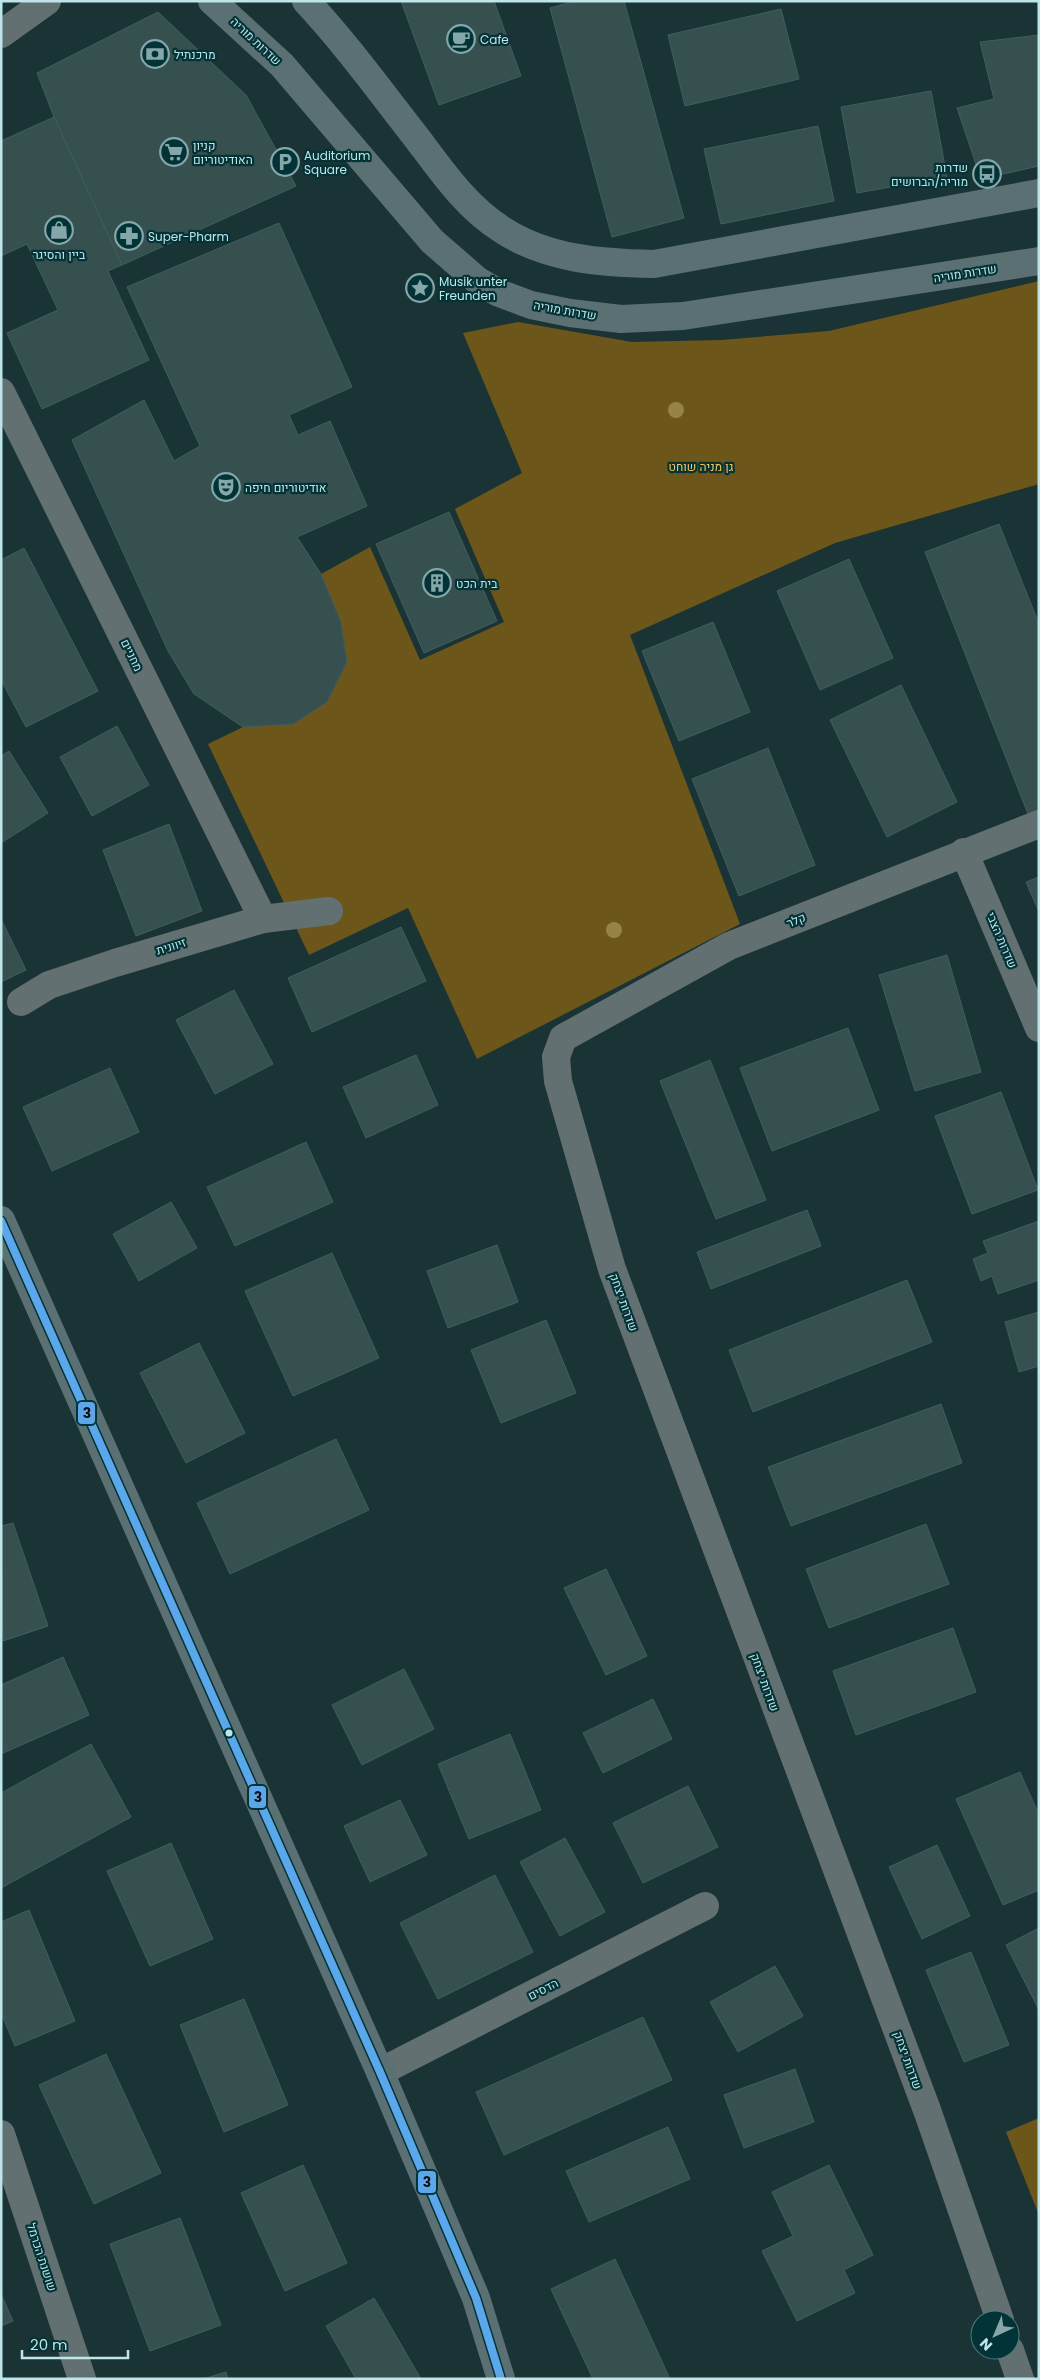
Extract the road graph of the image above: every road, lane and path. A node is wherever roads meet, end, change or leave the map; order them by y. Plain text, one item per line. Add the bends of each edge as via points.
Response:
1 (47, 1) edge
2 (212, 1) edge
3 (230, 1) edge
4 (306, 1) edge
5 (240, 27) junction
6 (1, 34) edge
7 (1039, 193) edge
8 (1039, 261) edge
9 (1, 392) edge
10 (1039, 824) edge
11 (964, 852) junction
12 (328, 911) dead end
13 (263, 918) junction
14 (20, 1002) dead end
15 (1039, 1028) edge
16 (563, 1038) joint
17 (1, 1220) edge
18 (706, 1906) dead end
19 (380, 2072) junction
20 (1, 2134) edge
21 (997, 2310) edge
22 (1013, 2360) edge
23 (82, 2379) edge
24 (501, 2379) edge
25 (1020, 2379) edge

1 - 6 street
2 - 5 main road, שדרות מוריה
3 - 5 street
4 - 7 main road via 454,187 478,212 501,230 533,246 572,258 654,264
5 - 8 main road, שדרות מוריה via 308,94 432,241 478,281 531,305 621,319 683,316
9 - 13 street, מחניים
10 - 11 street, קלר
11 - 15 street, שדרות הצבי
11 - 16 street, קלר via 729,946
12 - 13 street, זיוונית
13 - 14 street, זיוונית via 49,985
16 - 21 street, שדרות יצחק via 556,1057 558,1081 612,1269 927,2110
17 - 19 main road
18 - 19 street, הדסים
19 - 24 main road via 476,2298
20 - 23 street, שושנת הכרמל
22 - 25 street

